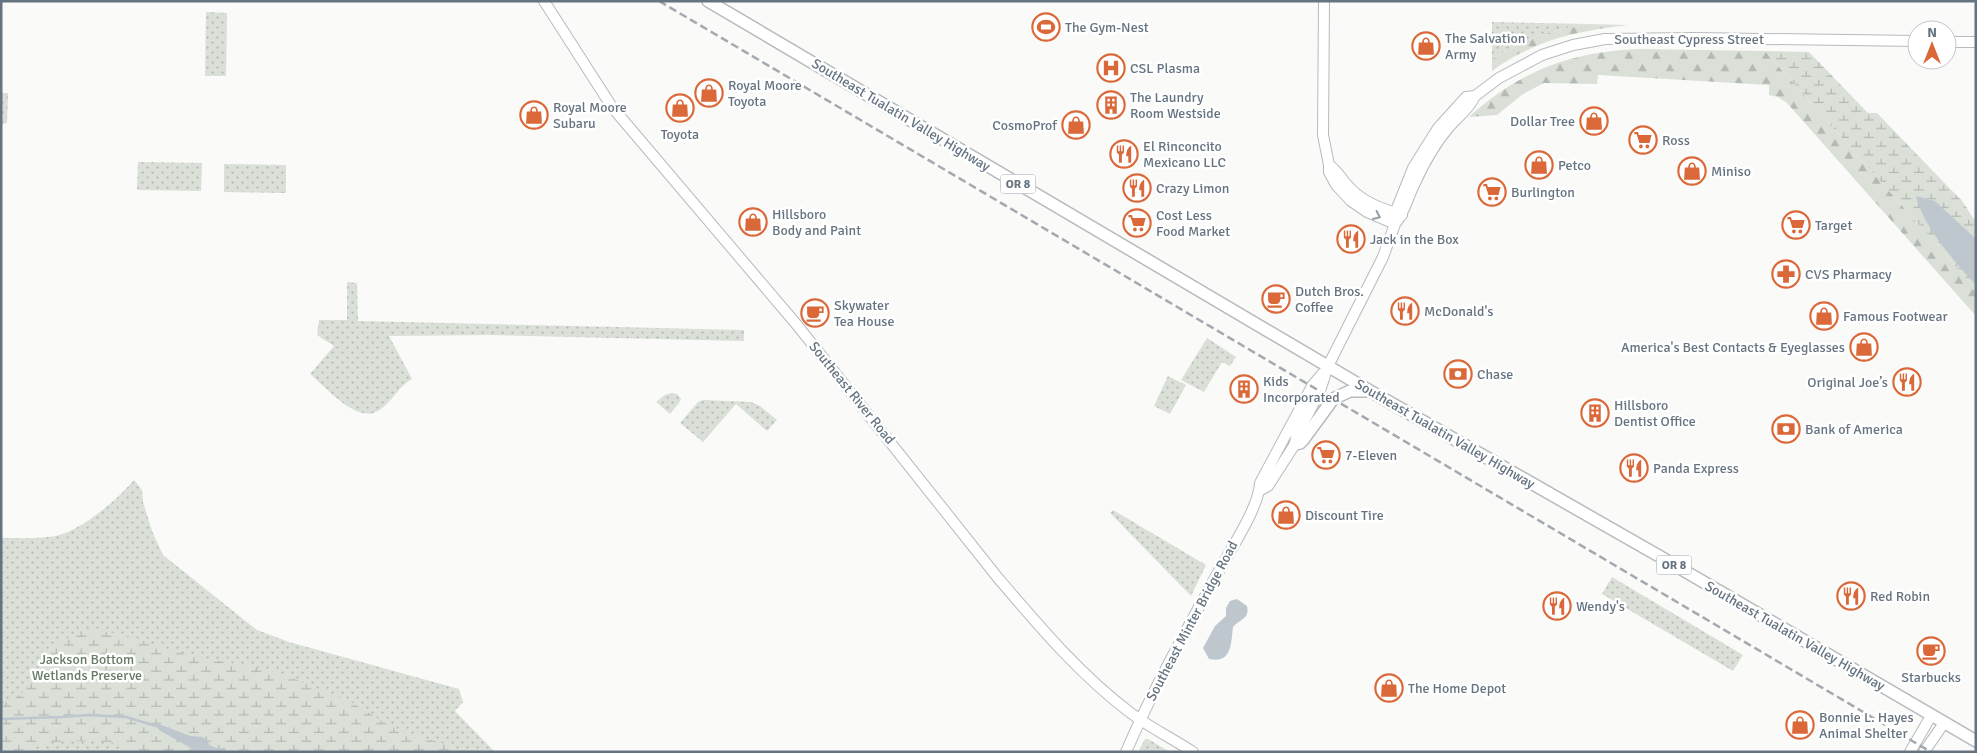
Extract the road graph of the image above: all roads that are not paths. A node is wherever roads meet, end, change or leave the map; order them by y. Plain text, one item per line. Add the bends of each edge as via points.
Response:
1 (544, 1) edge
2 (708, 1) edge
3 (1324, 1) edge
4 (1907, 41) edge
5 (1957, 42) edge
6 (1976, 42) edge
7 (1329, 165) junction
8 (1399, 214) junction
9 (1395, 224) junction
10 (1328, 366) junction
11 (1370, 391) junction
12 (1295, 444) junction
13 (1260, 490) junction
14 (1931, 716) junction
15 (1140, 719) junction
16 (1944, 723) junction
17 (1976, 741) edge
18 (1126, 752) edge
19 (1193, 752) edge
20 (1910, 752) edge
21 (1924, 752) edge

1 - 15 main road, Southeast River Road via 612,107 797,325 998,578 1080,668
2 - 10 main road, Southeast Tualatin Valley Highway / OR 8
3 - 7 main road via 1323,135
4 - 8 main road, Southeast Cypress Street via 1605,39 1542,55 1512,70 1475,96 1466,97 1438,128 1413,168
5 - 6 main road
7 - 8 main road via 1359,196
7 -> 9 main road via 1336,185 1351,201
8 - 9 main road, Southeast Cypress Street
9 - 10 main road, Southeast Cypress Street via 1383,257
10 - 11 main road, Southeast Tualatin Valley Highway / OR 8
10 - 12 main road, Southeast Minter Bridge Road
10 - 13 main road, Southeast Minter Bridge Road via 1312,386 1260,483
11 - 12 main road via 1350,391 1333,399 1300,444
11 - 14 main road, Southeast Tualatin Valley Highway / OR 8
12 - 13 main road, Southeast Minter Bridge Road via 1268,486
13 - 15 main road, Southeast Minter Bridge Road
14 - 16 main road, Southeast Tualatin Valley Highway / OR 8
14 - 20 main road
15 - 18 main road, Southeast Minter Bridge Road
15 - 19 main road, Southeast River Road
16 - 17 main road, Southeast Tualatin Valley Highway / OR 8
16 - 21 main road

